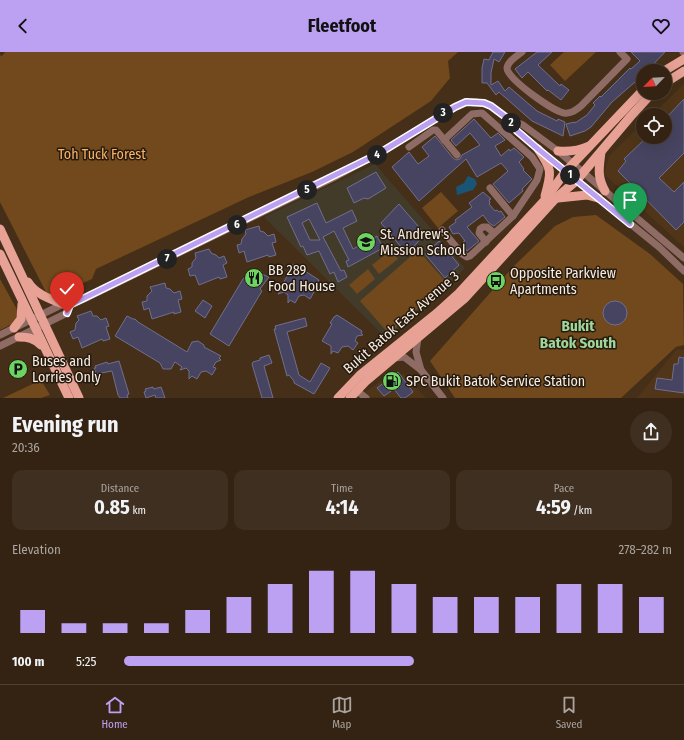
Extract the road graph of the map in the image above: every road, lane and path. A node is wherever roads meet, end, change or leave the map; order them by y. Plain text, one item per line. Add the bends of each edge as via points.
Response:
1 (522, 52) edge
2 (620, 52) edge
3 (684, 59) edge
4 (672, 66) edge
5 (684, 71) edge
6 (672, 79) edge
7 (636, 98) edge
8 (646, 100) edge
9 (507, 118) junction
10 (523, 125) junction
11 (517, 131) junction
12 (512, 137) junction
13 (444, 140) junction
14 (593, 144) junction
15 (410, 147) dead end
16 (538, 149) junction
17 (558, 151) junction
18 (601, 152) junction
19 (457, 155) dead end
20 (573, 164) junction
21 (566, 171) junction
22 (584, 174) junction
23 (576, 181) junction
24 (490, 188) dead end
25 (602, 194) junction
26 (556, 198) junction
27 (544, 201) junction
28 (513, 216) junction
29 (0, 229) edge
30 (442, 230) dead end
31 (494, 233) junction
32 (486, 242) junction
33 (682, 253) edge
34 (0, 254) edge
35 (673, 259) junction
36 (684, 271) edge
37 (20, 274) junction
38 (21, 300) junction
39 (66, 305) junction
40 (40, 315) junction
41 (30, 320) junction
42 (45, 324) junction
43 (14, 328) junction
44 (35, 329) junction
45 (0, 335) edge
46 (19, 337) junction
47 (418, 338) junction
48 (0, 346) edge
49 (45, 351) junction
50 (394, 358) junction
51 (421, 370) junction
52 (69, 398) edge
53 (79, 398) edge
54 (338, 398) edge
55 (350, 398) edge
56 (443, 398) edge

1 - 2 street via 509,64 509,74 546,104 565,113 573,112 581,106 627,59
3 - 4 main road
5 - 6 main road
7 - 14 main road, Bukit Batok East Avenue 3
8 - 18 main road, Bukit Batok East Avenue 3
9 - 10 street
9 - 11 street
9 - 39 street via 484,103 466,102 378,154
10 - 11 street
10 - 17 street
11 - 12 street
11 - 16 street
12 - 13 street via 482,112 472,114
12 - 28 street via 540,169 537,180
13 - 15 street via 436,130 433,130
13 - 19 street
14 - 17 main road via 579,150
14 - 20 main road, Bukit Batok East Avenue 3
16 - 21 street
16 - 27 main road via 549,164 551,177
17 - 20 street
18 - 22 main road, Bukit Batok East Avenue 3
18 - 25 main road via 599,177
20 - 21 main road, Bukit Batok East Avenue 3
20 - 22 street
21 - 23 street
21 - 27 main road, Bukit Batok East Avenue 3
22 - 23 main road, Bukit Batok East Avenue 3
22 - 25 street
23 - 25 street
23 - 26 main road, Bukit Batok East Avenue 3
24 - 28 street
25 - 26 main road
25 - 33 street
25 - 35 street
26 - 47 main road, Bukit Batok East Avenue 3 via 465,298
27 - 54 main road, Bukit Batok East Avenue 3 via 459,293 360,375
28 - 31 street
29 - 37 main road
30 - 32 street via 467,257
31 - 32 street
31 - 32 street via 487,227 480,229 479,234
33 - 35 street
34 - 38 main road
35 - 36 street
37 - 39 main road via 23,274 32,288 47,298
37 - 40 main road
38 - 41 main road
38 - 43 main road via 21,319
39 - 40 street
39 - 42 street via 67,313
40 - 41 street
40 - 42 main road
41 - 43 street
41 - 44 main road
42 - 44 street
42 - 53 main road
43 - 45 street
44 - 46 street
44 - 49 main road
46 - 48 street
46 - 49 main road via 33,339
47 - 50 main road, Bukit Batok East Avenue 3
47 - 51 street via 416,352
49 - 52 main road
50 - 51 street via 404,357
50 - 55 main road, Bukit Batok East Avenue 3
51 - 56 street

